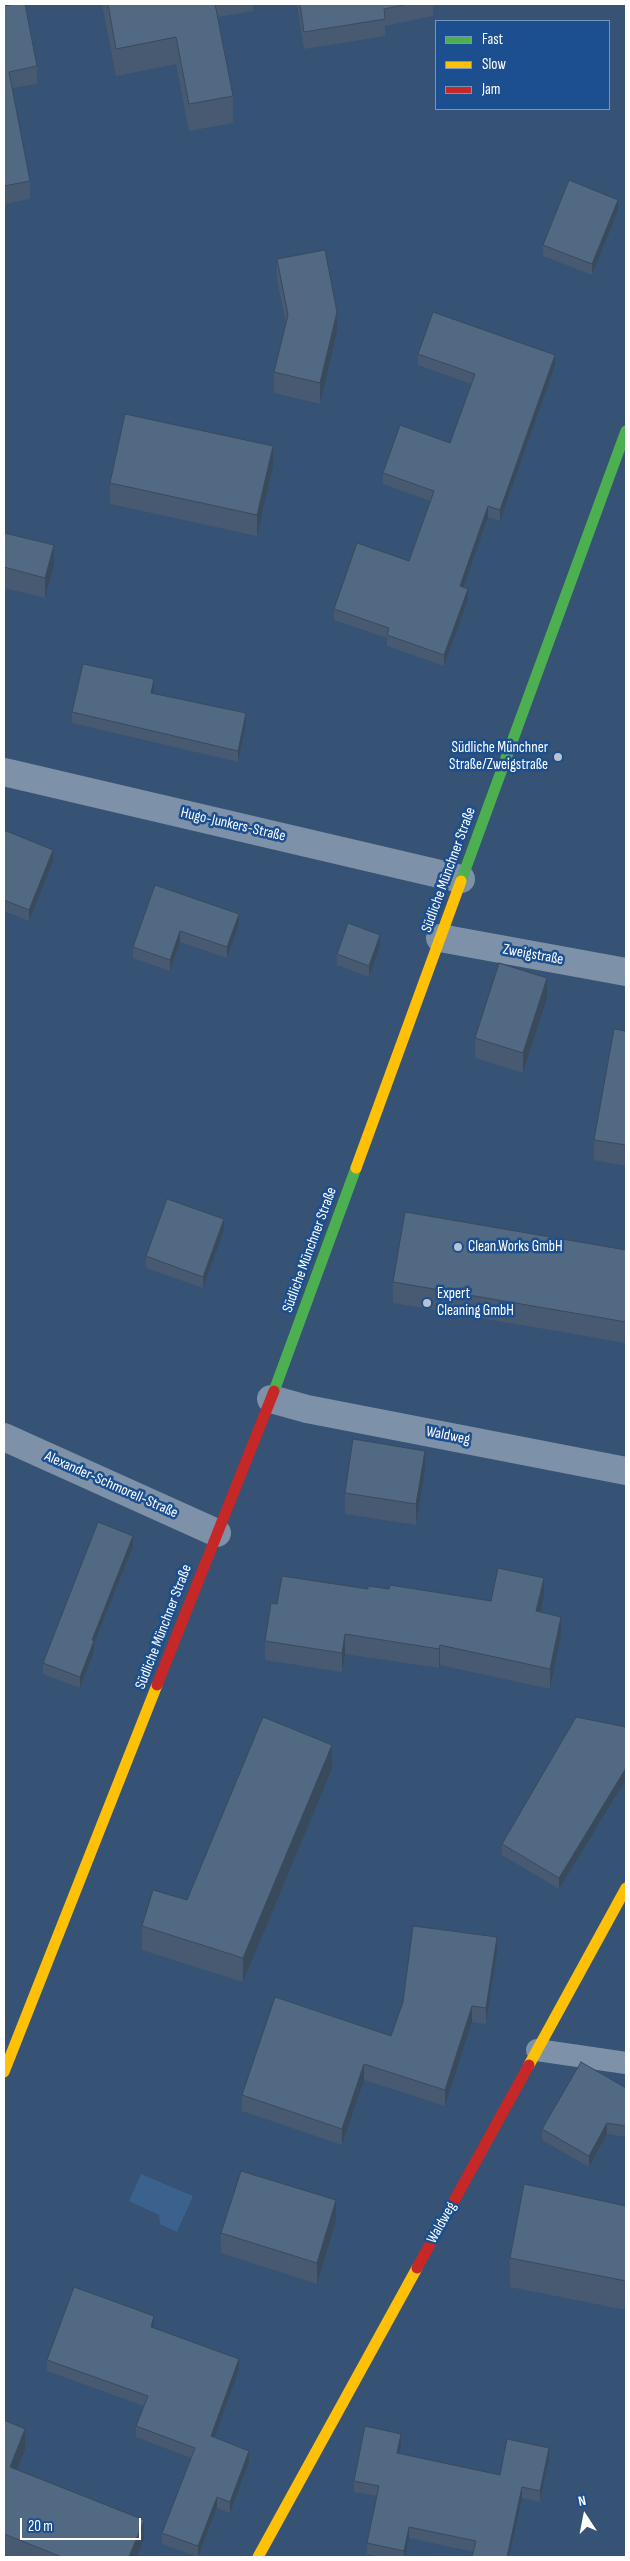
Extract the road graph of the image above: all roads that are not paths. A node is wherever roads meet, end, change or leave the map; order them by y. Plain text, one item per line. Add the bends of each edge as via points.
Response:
1 (626, 431) edge
2 (4, 772) edge
3 (461, 879) junction
4 (440, 938) junction
5 (626, 972) edge
6 (271, 1399) junction
7 (4, 1437) edge
8 (626, 1471) edge
9 (217, 1533) junction
10 (626, 1888) edge
11 (537, 2050) junction
12 (626, 2063) edge
13 (4, 2072) edge
14 (258, 2557) edge

1 - 3 main road, Südliche Münchner Straße
2 - 3 street, Hugo-Junkers-Straße
3 - 4 main road, Südliche Münchner Straße
4 - 5 street, Zweigstraße
4 - 6 main road, Südliche Münchner Straße
6 - 8 street, Waldweg via 307,1410
6 - 9 main road, Südliche Münchner Straße
7 - 9 street, Alexander-Schmorell-Straße
9 - 13 main road, Südliche Münchner Straße
10 - 11 main road, Waldweg
11 - 12 lane
11 - 14 main road, Waldweg

